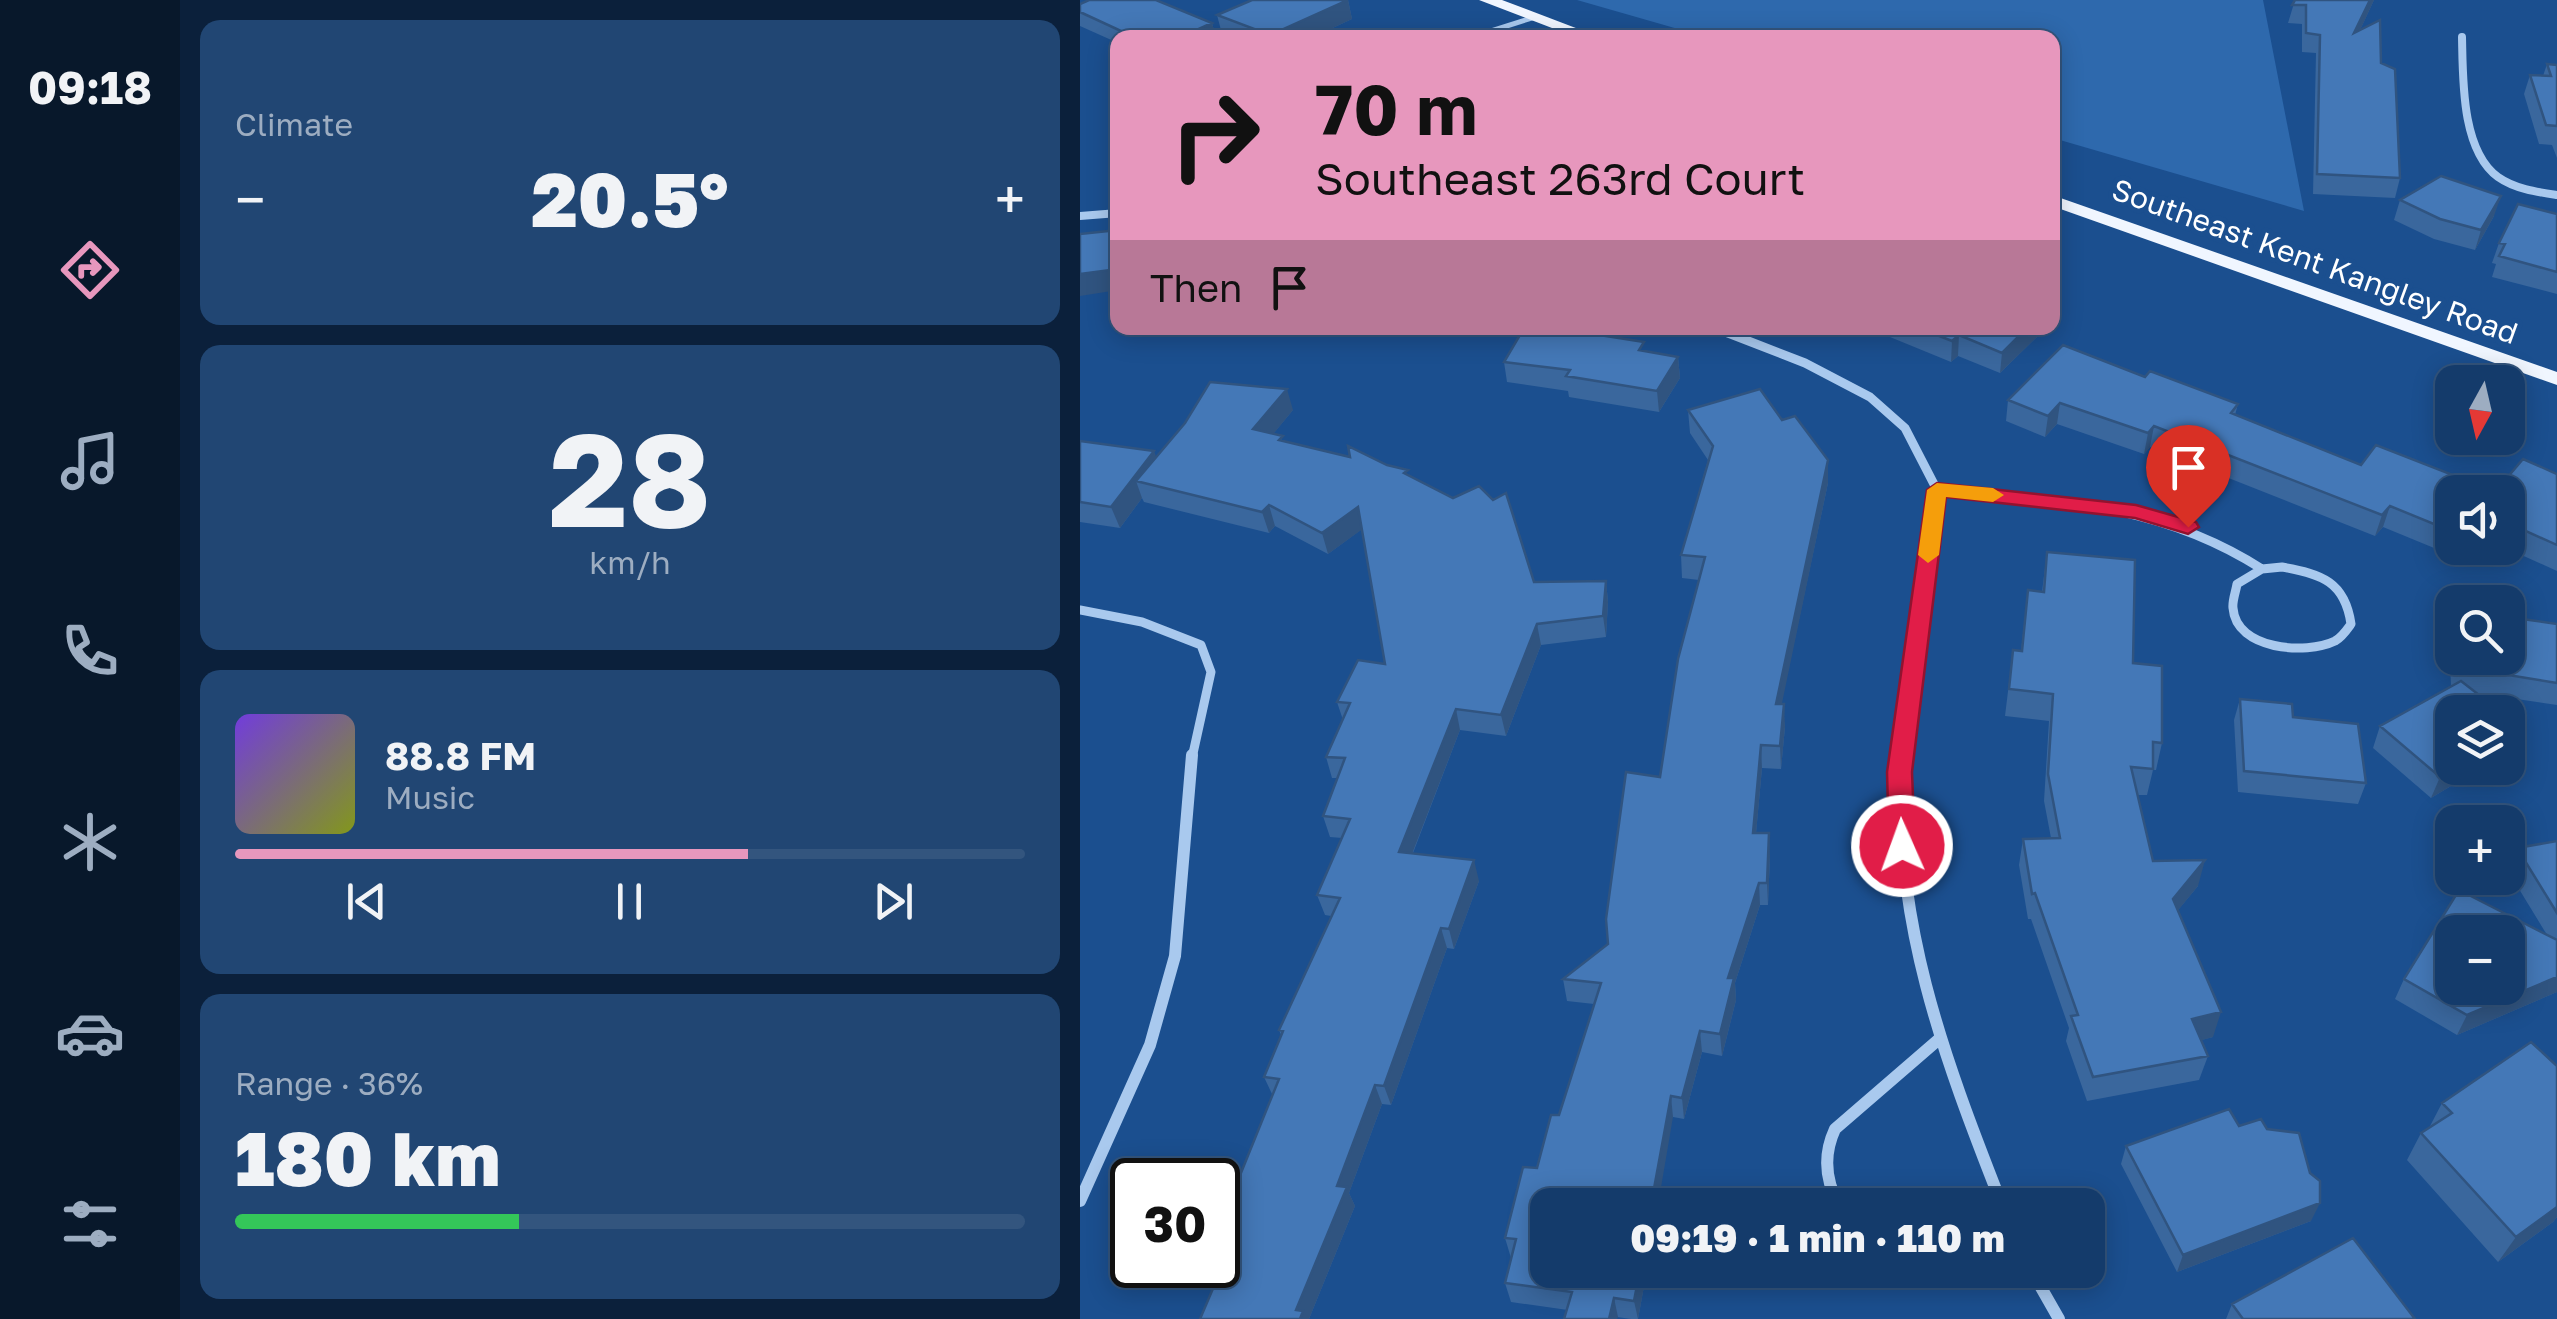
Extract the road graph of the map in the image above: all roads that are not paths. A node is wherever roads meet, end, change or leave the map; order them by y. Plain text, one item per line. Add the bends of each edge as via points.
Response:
1 (1487, 0) edge
2 (1534, 17) junction
3 (1494, 30) edge
4 (1571, 30) edge
5 (2462, 37) dead end
6 (2557, 195) edge
7 (2060, 203) edge
8 (1110, 214) edge
9 (1080, 216) edge
10 (1732, 335) edge
11 (2557, 379) edge
12 (1937, 490) junction
13 (2262, 569) junction
14 (1080, 610) edge
15 (1938, 1040) junction
16 (1828, 1188) edge
17 (1995, 1188) edge
18 (1080, 1201) edge
19 (2041, 1288) edge
20 (2059, 1319) edge

1 - 2 main road
2 - 3 lane
2 - 4 main road
5 - 6 street via 2474,151 2504,181
7 - 11 main road, Southeast Kent Kangley Road
8 - 9 street
10 - 12 street via 1828,374 1891,412
12 - 13 street via 2136,512 2188,527
12 - 15 street via 1900,772 1903,883
13 - 13 street via 2237,584 2232,595 2237,620 2249,632 2303,650 2338,641 2349,630 2348,602 2338,589 2303,570
14 - 18 street via 1174,630 1201,644 1211,672 1193,749 1176,956 1150,1045
15 - 16 street via 1836,1128
15 - 17 street
19 - 20 street

